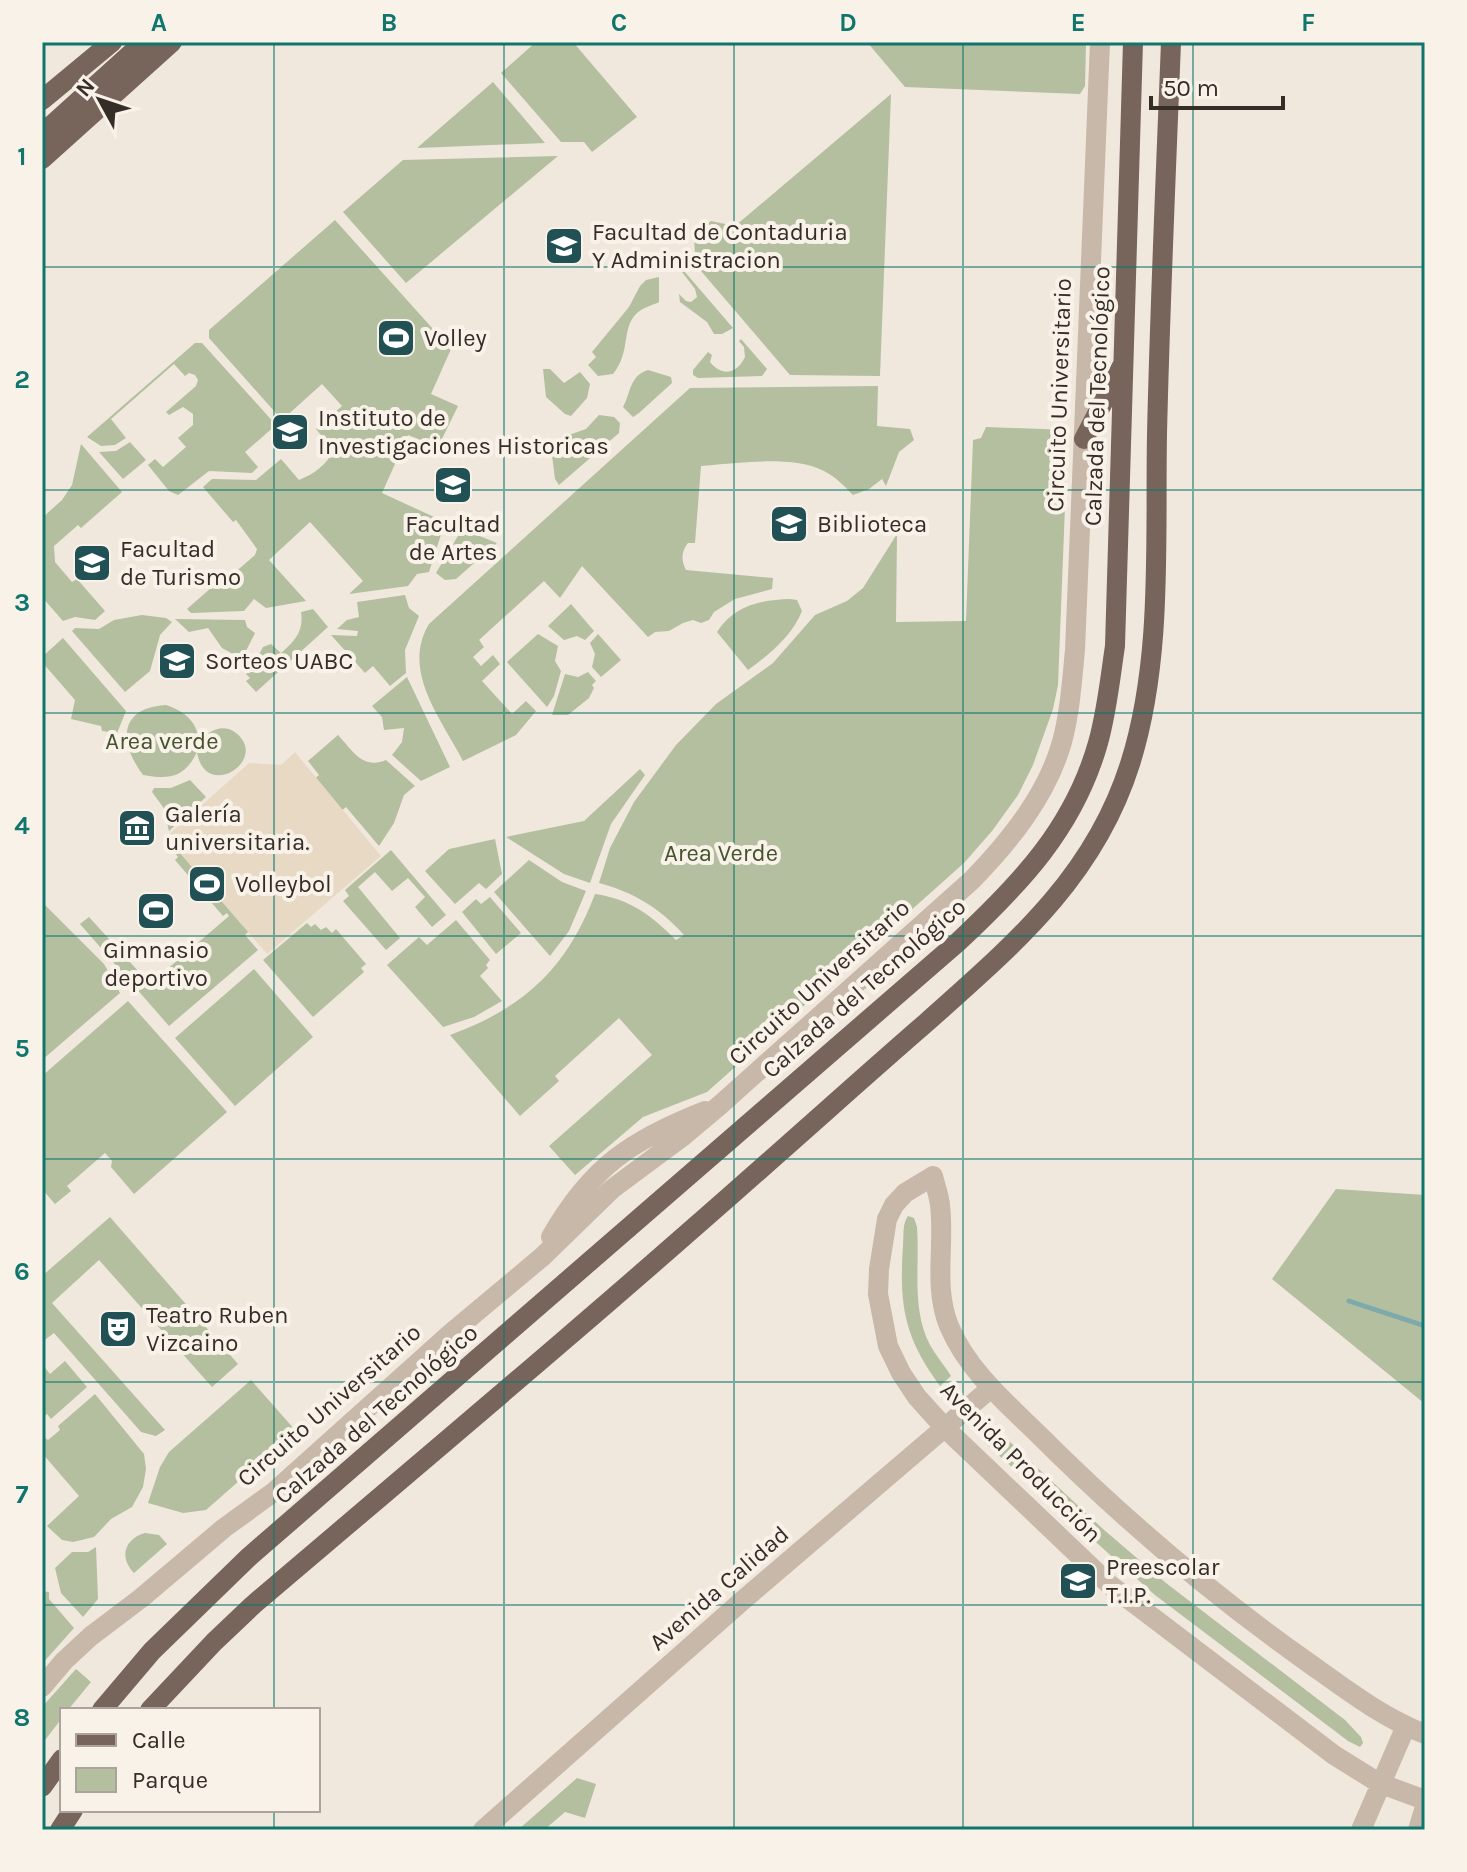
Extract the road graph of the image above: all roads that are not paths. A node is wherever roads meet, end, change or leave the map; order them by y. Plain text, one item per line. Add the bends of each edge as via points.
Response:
1 (112, 42) edge
2 (144, 42) edge
3 (172, 42) edge
4 (1100, 42) edge
5 (1133, 42) edge
6 (1171, 42) edge
7 (42, 100) edge
8 (42, 134) edge
9 (42, 159) edge
10 (1124, 363) junction
11 (1084, 439) junction
12 (991, 1388) junction
13 (945, 1428) junction
14 (42, 1687) edge
15 (104, 1708) edge
16 (152, 1708) edge
17 (1415, 1730) edge
18 (60, 1762) edge
19 (1379, 1783) junction
20 (42, 1787) edge
21 (1425, 1800) edge
22 (1425, 1807) edge
23 (72, 1812) edge
24 (60, 1830) edge
25 (483, 1830) edge
26 (1361, 1830) edge
27 (1418, 1830) edge

1 - 7 main road
2 - 8 main road
3 - 9 main road
4 - 11 street, Circuito Universitario
5 - 10 main road, Calzada del Tecnológico
6 - 16 main road via 1152,648 1130,765 1094,846 1041,915 964,989 681,1240 253,1605
10 - 11 main road
10 - 15 main road, Calzada del Tecnológico via 1115,646 1107,702 1083,783 1039,859 958,942 250,1556 152,1651
11 - 14 street, Circuito Universitario via 1068,715 1061,745 1034,804 996,856 720,1105 612,1189 275,1491 91,1636
12 - 13 street, Avenida Calidad
12 - 13 street, Avenida Producción via 958,1345 943,1307 940,1204 933,1176 905,1193 887,1219 878,1294 888,1346 901,1373
12 - 17 street, Avenida Producción via 1079,1474 1212,1590 1368,1705
13 - 19 street, Avenida Producción via 1110,1585 1324,1748
13 - 25 street, Avenida Calidad
17 - 19 street
18 - 20 main road
19 - 21 street, Avenida Producción
19 - 26 street
22 - 27 street
23 - 24 main road

